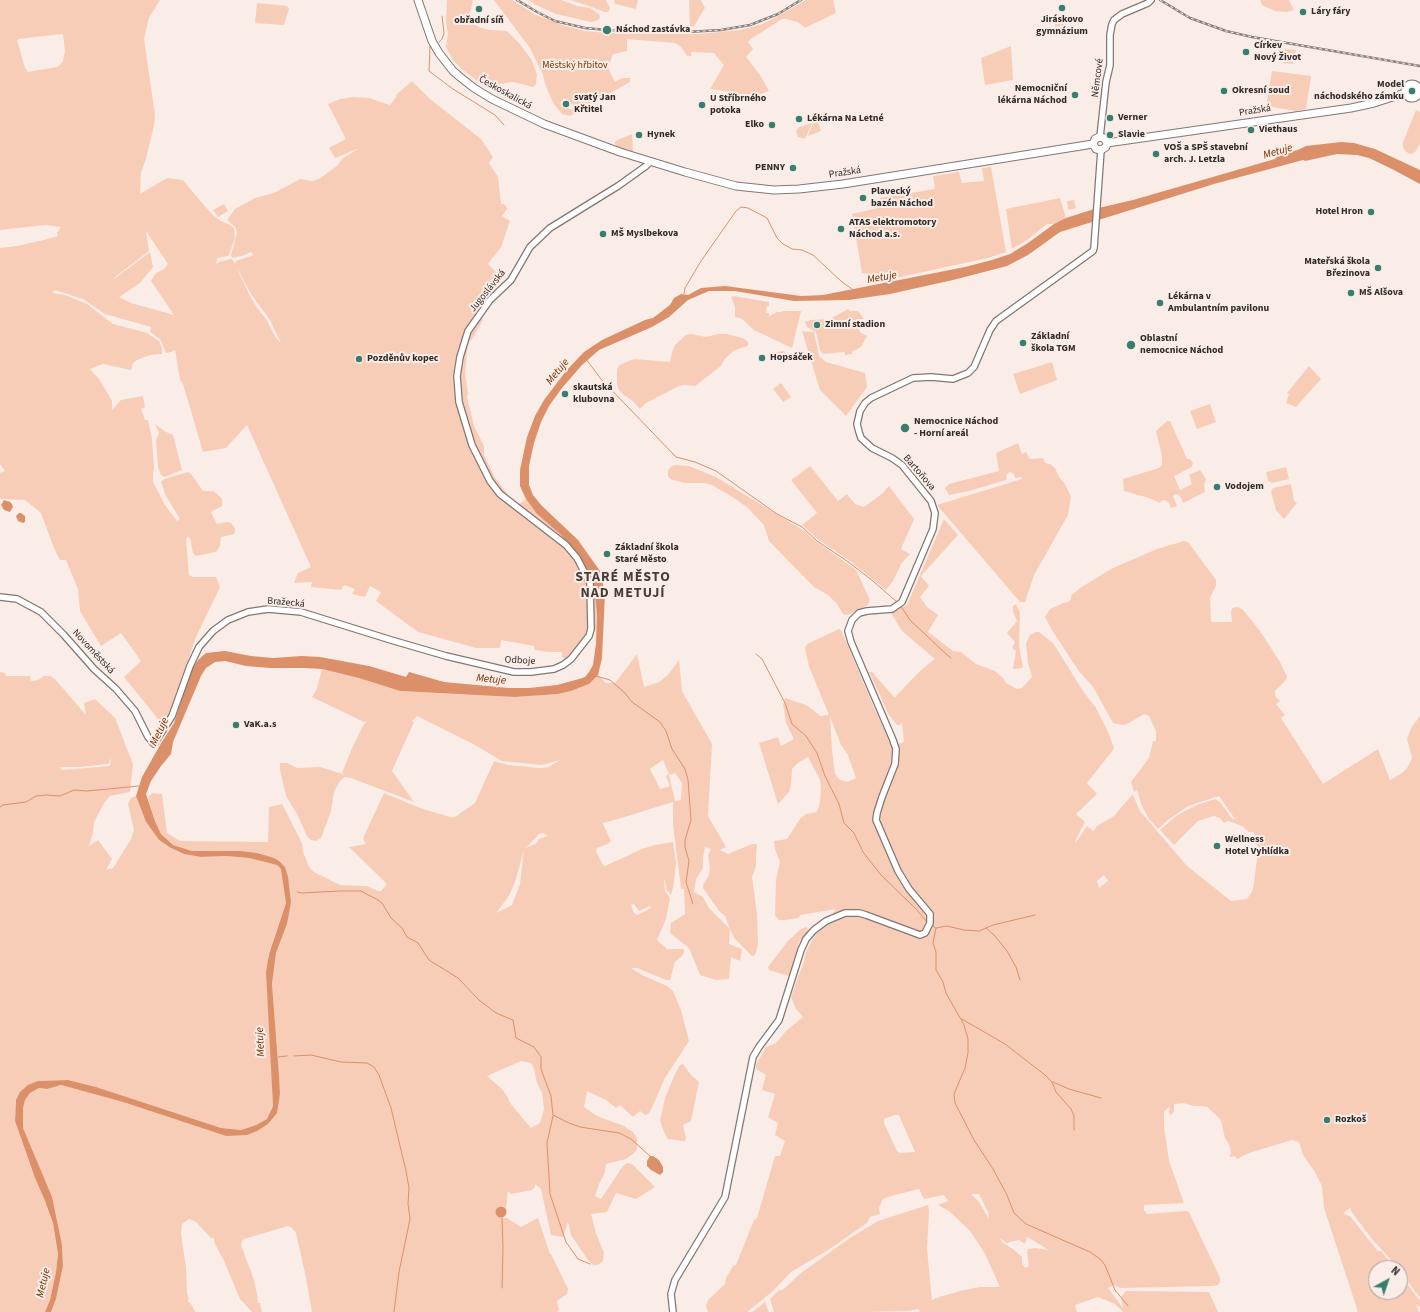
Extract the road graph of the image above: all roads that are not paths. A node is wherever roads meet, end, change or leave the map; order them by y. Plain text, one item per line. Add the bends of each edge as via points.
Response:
1 (418, 0) edge
2 (1151, 0) edge
3 (1419, 87) edge
4 (1405, 93) junction
5 (1100, 137) junction
6 (1107, 143) junction
7 (1093, 144) junction
8 (604, 145) joint
9 (1101, 150) junction
10 (650, 162) junction
11 (591, 588) joint
12 (0, 597) edge
13 (390, 640) joint
14 (154, 744) joint
15 (673, 1312) edge

1 - 8 main road, Českoskalická via 426,27 439,53 453,71 474,88 492,100 544,124
2 - 5 street, Němcové via 1122,14 1113,22 1110,30 1110,65
3 - 4 main road via 1408,84
3 - 4 main road via 1416,96 1412,98
4 - 6 main road, Pražská via 1351,108
5 - 6 main road
5 - 7 main road via 1095,139
6 - 9 main road
7 - 9 main road via 1096,149
7 - 10 main road, Pražská via 799,189 774,190 736,186
8 - 10 main road, Pražská
9 - 15 street, Bartoňova via 1093,252 996,321 974,368 968,374 953,379 913,378 865,402 861,409 858,424 861,438 872,448 902,465 931,501 935,515 933,529 901,603 892,609 859,613 848,629 851,642 896,749 896,761 876,820 902,879 930,914 930,926 920,935 866,914 847,913 826,921 806,939 779,1020 753,1057 724,1197 675,1280 671,1292
10 - 11 street, Jugoslávská via 618,186 550,228 530,247 511,280 490,300 468,331 457,376 460,402 472,445 490,481 500,494 566,545 583,567
11 - 13 street, Odboje via 589,636 571,659 554,669 514,672
12 - 14 street, Novoměstská via 17,599 41,612 94,669 116,688 135,711
13 - 14 street, Bražecká via 301,612 268,609 248,612 228,620 199,646 172,716

